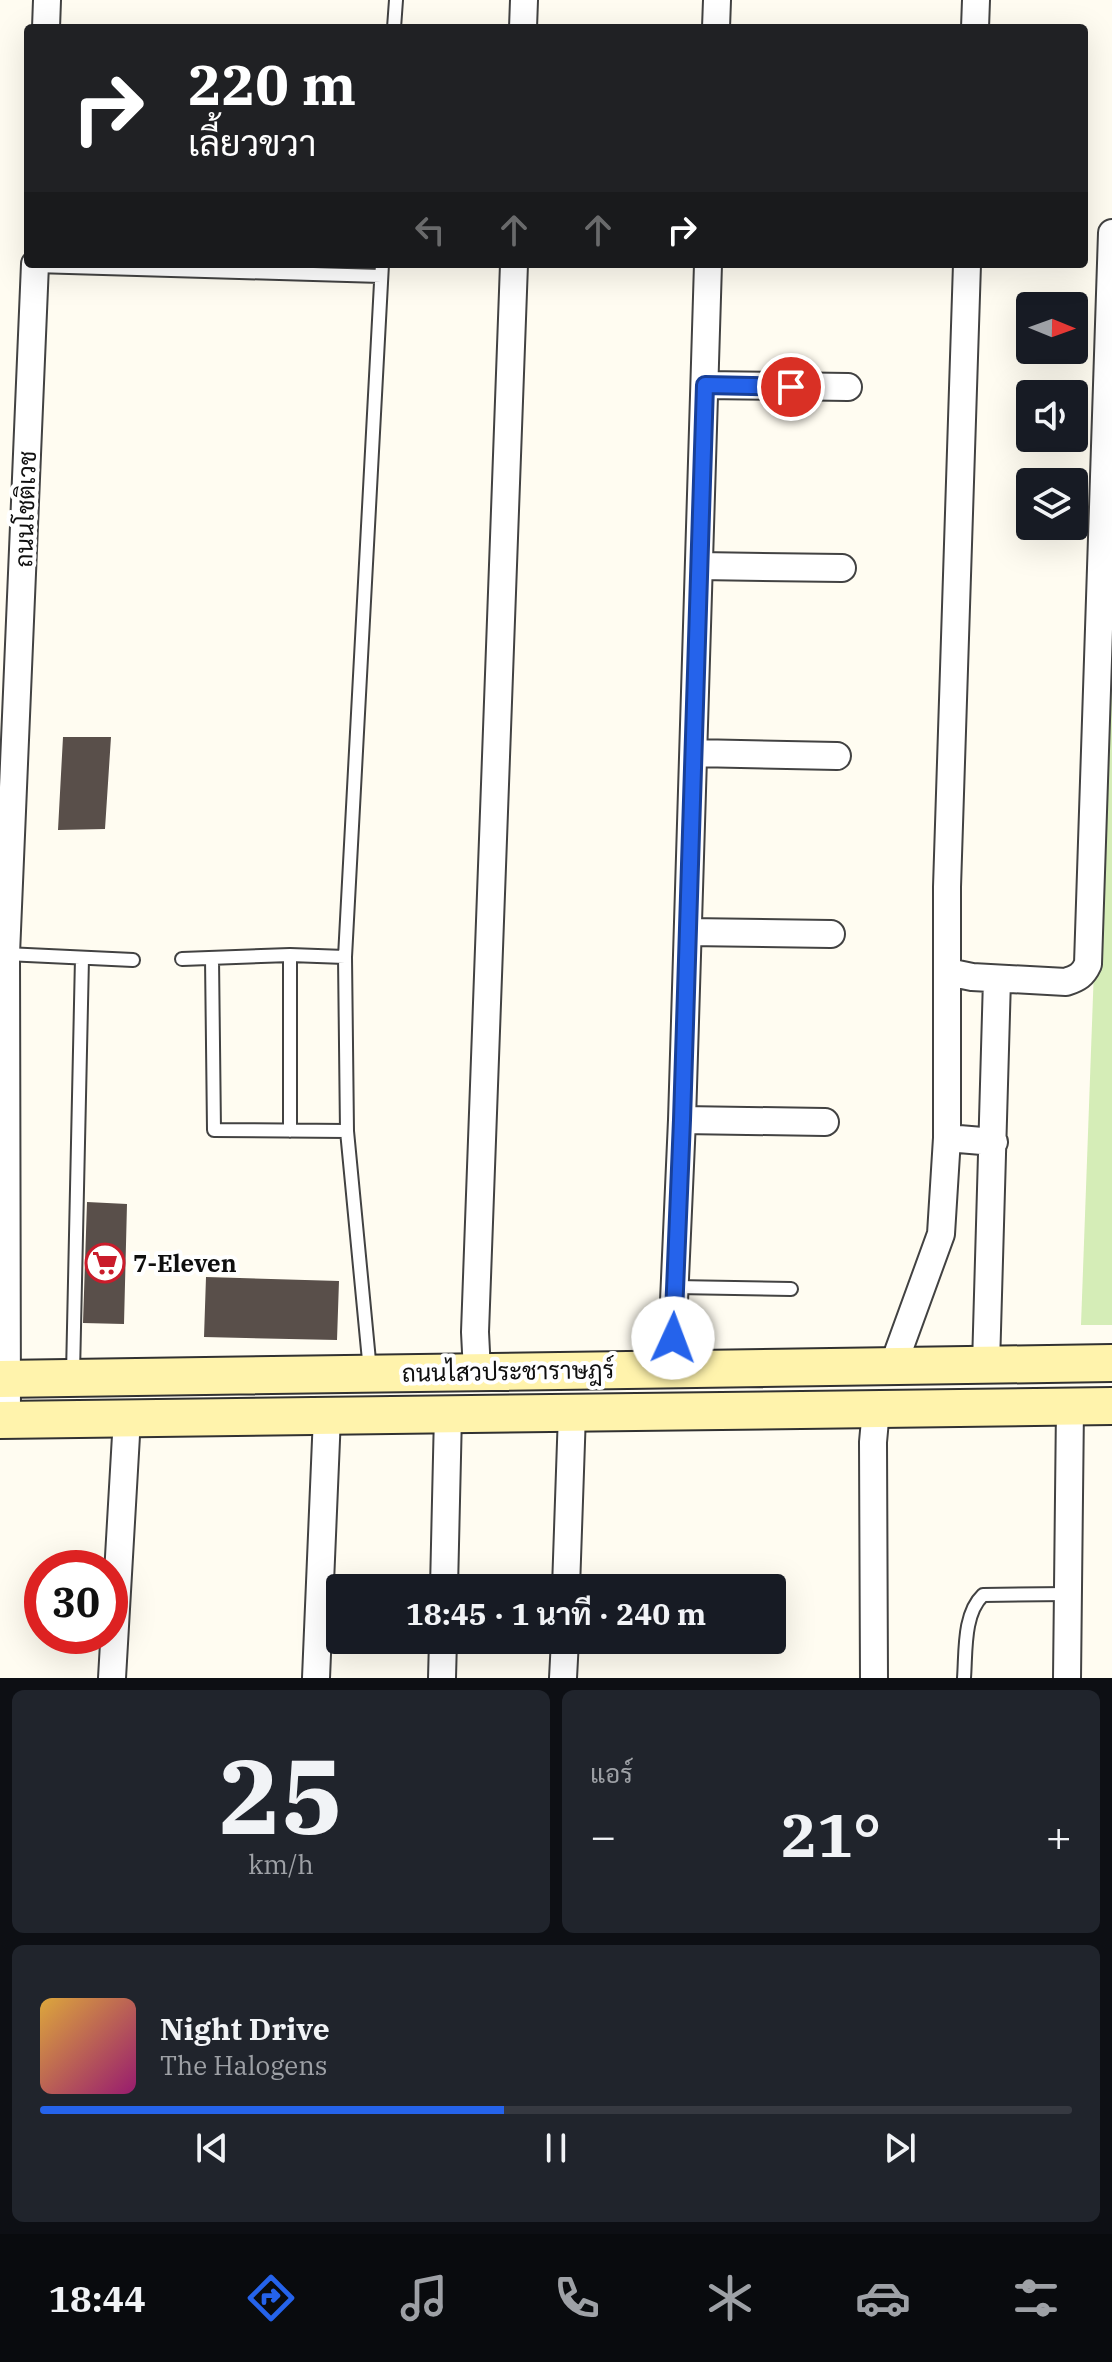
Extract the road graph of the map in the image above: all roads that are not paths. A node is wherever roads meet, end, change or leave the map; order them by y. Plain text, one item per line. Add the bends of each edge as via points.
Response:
1 (47, 0) edge
2 (396, 0) edge
3 (524, 0) edge
4 (717, 0) edge
5 (976, 0) edge
6 (46, 24) edge
7 (394, 24) edge
8 (523, 24) edge
9 (716, 24) edge
10 (975, 24) edge
11 (1112, 233) edge
12 (35, 268) edge
13 (243, 268) edge
14 (514, 268) edge
15 (708, 268) edge
16 (967, 268) edge
17 (382, 270) edge
18 (705, 385) junction
19 (848, 387) dead end
20 (699, 566) junction
21 (842, 568) dead end
22 (694, 753) junction
23 (837, 756) dead end
24 (688, 932) junction
25 (831, 934) dead end
26 (6, 954) junction
27 (290, 955) junction
28 (345, 957) junction
29 (82, 958) junction
30 (212, 958) junction
31 (182, 959) dead end
32 (133, 960) dead end
33 (948, 972) junction
34 (997, 979) junction
35 (682, 1120) junction
36 (825, 1122) dead end
37 (290, 1131) junction
38 (347, 1131) junction
39 (947, 1138) junction
40 (994, 1142) junction
41 (675, 1287) junction
42 (791, 1289) dead end
43 (1112, 1363) edge
44 (986, 1365) junction
45 (893, 1366) junction
46 (671, 1369) junction
47 (477, 1372) junction
48 (371, 1373) junction
49 (73, 1377) junction
50 (4, 1378) edge
51 (1112, 1406) edge
52 (1070, 1407) junction
53 (876, 1409) junction
54 (572, 1413) junction
55 (448, 1414) junction
56 (327, 1416) junction
57 (127, 1418) junction
58 (4, 1420) edge
59 (444, 1574) edge
60 (566, 1574) edge
61 (1069, 1594) junction
62 (443, 1654) edge
63 (564, 1654) edge
64 (112, 1678) edge
65 (316, 1678) edge
66 (442, 1678) edge
67 (563, 1678) edge
68 (874, 1678) edge
69 (964, 1678) edge
70 (1067, 1678) edge

1 - 6 street
2 - 7 lane
3 - 8 street
4 - 9 street
5 - 10 street
11 - 34 street via 1088,964 1078,978 1066,982
12 - 26 street, ถนนโชติเวช
13 - 17 lane
14 - 47 street
15 - 18 street
16 - 33 street
17 - 28 lane
18 - 19 street
18 - 20 street
20 - 21 street
20 - 22 street
22 - 23 street
22 - 24 street
24 - 25 street
24 - 35 street
26 - 29 lane
26 - 50 street, ถนนโชติเวช
27 - 28 lane
27 - 30 lane
27 - 37 lane
28 - 38 lane
29 - 32 lane
29 - 49 lane
30 - 31 lane
30 - 37 lane via 214,1130
33 - 34 street
33 - 39 street
34 - 40 street
35 - 36 street
35 - 41 street
37 - 38 lane
38 - 48 lane
39 - 40 street
39 - 45 street via 938,1247
40 - 44 street
41 - 42 lane
41 - 46 street
43 - 44 main road, ถนนไสวประชาราษฎร์
44 - 45 main road, ถนนไสวประชาราษฎร์
45 - 46 main road, ถนนไสวประชาราษฎร์
46 - 47 main road, ถนนไสวประชาราษฎร์
47 - 48 main road, ถนนไสวประชาราษฎร์
48 - 49 main road, ถนนไสวประชาราษฎร์
49 - 50 main road, ถนนไสวประชาราษฎร์
50 - 58 street, ถนนโชติเวช
51 - 52 main road, ถนนไสวประชาราษฎร์
52 - 53 main road, ถนนไสวประชาราษฎร์
52 - 61 street
53 - 54 main road, ถนนไสวประชาราษฎร์
53 - 68 street
54 - 55 main road, ถนนไสวประชาราษฎร์
54 - 60 street
55 - 56 main road, ถนนไสวประชาราษฎร์
55 - 59 street
56 - 57 main road, ถนนไสวประชาราษฎร์
56 - 65 street
57 - 58 main road, ถนนไสวประชาราษฎร์
57 - 64 street
61 - 69 lane via 983,1595 970,1618
61 - 70 street
62 - 66 street
63 - 67 street

